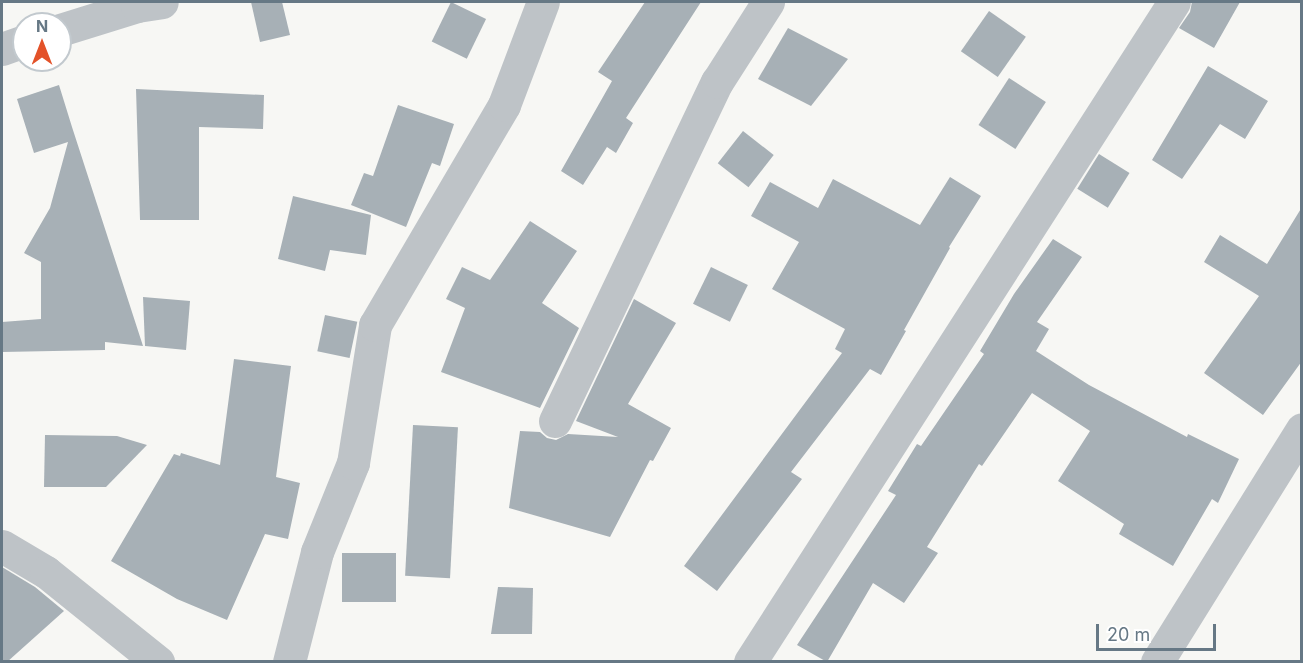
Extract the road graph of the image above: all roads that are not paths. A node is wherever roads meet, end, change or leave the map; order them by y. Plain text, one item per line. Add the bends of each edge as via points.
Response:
1 (162, 2) edge
2 (543, 2) edge
3 (768, 2) edge
4 (1174, 2) edge
5 (72, 26) edge
6 (555, 421) dead end
7 (1302, 429) edge
8 (2, 546) edge
9 (158, 662) edge
10 (289, 662) edge
11 (750, 662) edge
12 (1156, 662) edge

1 - 5 street
2 - 10 street via 504,105 375,325 354,463 317,552
3 - 6 street via 717,82
4 - 11 street
7 - 12 street
8 - 9 street via 46,573

